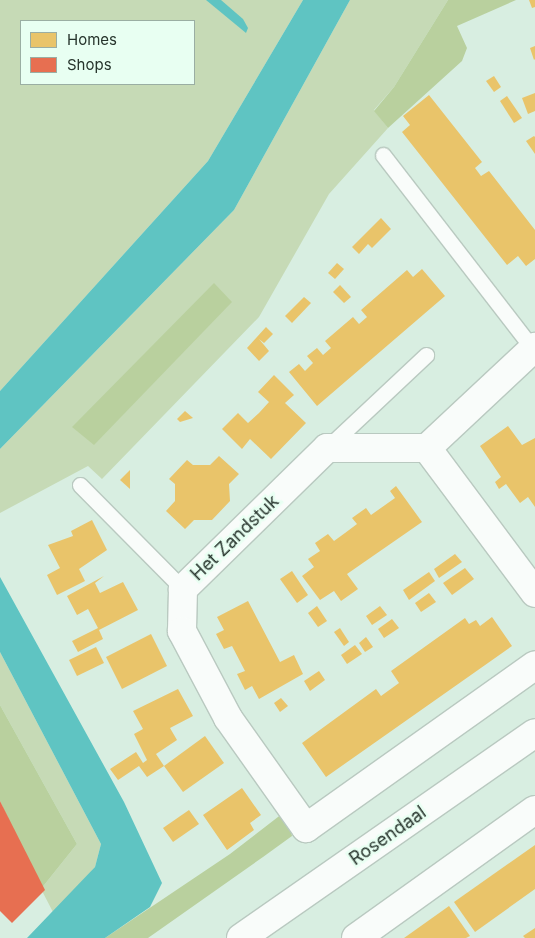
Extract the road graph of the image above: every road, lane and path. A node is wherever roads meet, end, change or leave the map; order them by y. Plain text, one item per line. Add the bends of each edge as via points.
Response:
1 (383, 156) dead end
2 (534, 348) edge
3 (426, 355) dead end
4 (327, 448) junction
5 (426, 448) junction
6 (80, 485) dead end
7 (182, 589) junction
8 (535, 593) edge
9 (535, 665) edge
10 (535, 733) edge
11 (535, 810) edge
12 (241, 938) edge
13 (356, 938) edge

1 - 2 lane
2 - 5 street
3 - 4 lane
4 - 5 street
4 - 7 street, Het Zandstuk
5 - 8 street
6 - 7 lane
7 - 9 street, Het Zandstuk via 182,631 228,718 306,828
10 - 12 street, Rosendaal
11 - 13 street

